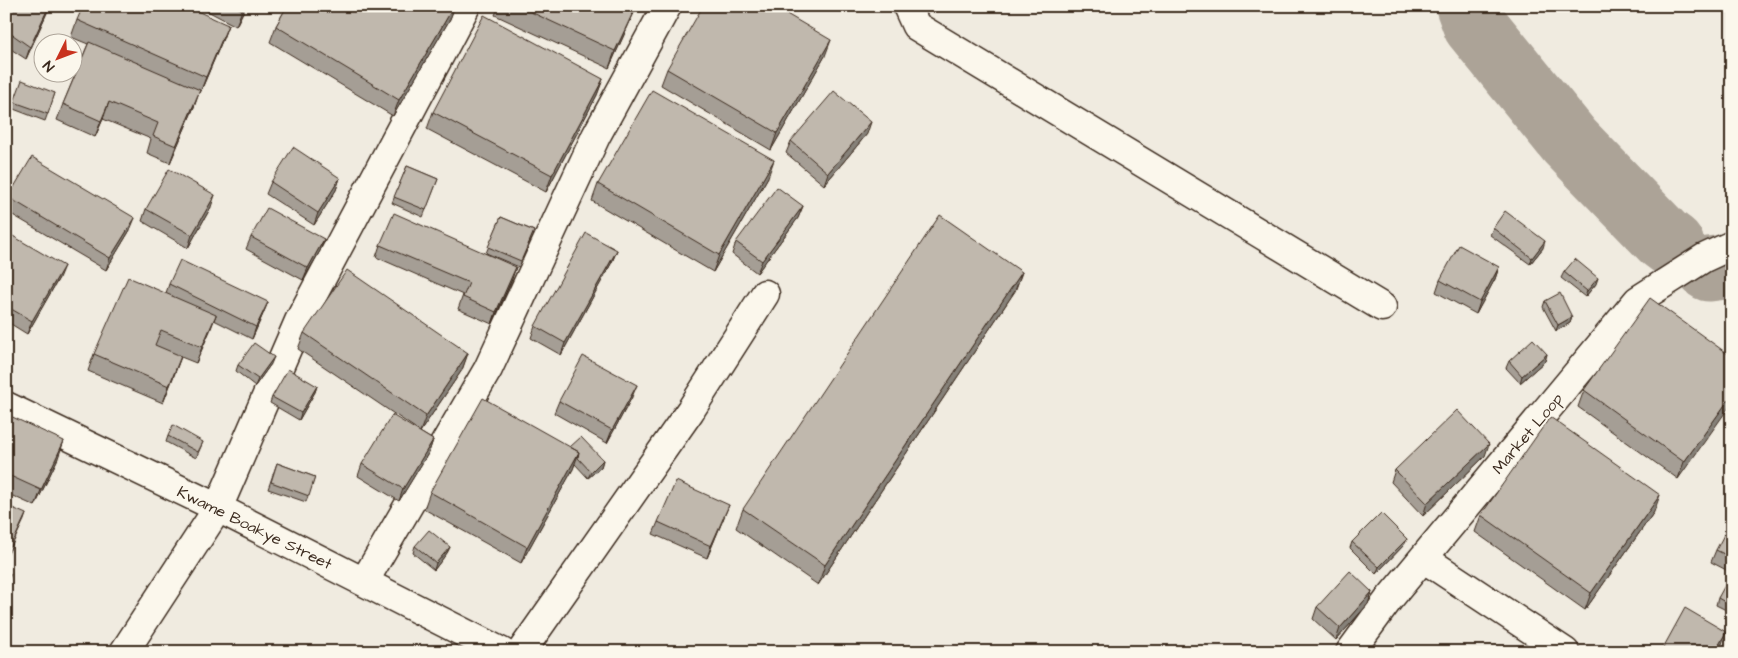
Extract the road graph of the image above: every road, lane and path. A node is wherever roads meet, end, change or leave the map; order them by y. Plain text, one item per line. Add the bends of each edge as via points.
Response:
1 (466, 6) edge
2 (667, 6) edge
3 (907, 6) edge
4 (1732, 245) edge
5 (765, 294) dead end
6 (1382, 307) dead end
7 (463, 354) edge
8 (488, 369) junction
9 (6, 406) edge
10 (218, 508) junction
11 (1423, 558) junction
12 (364, 582) junction
13 (124, 652) edge
14 (502, 652) edge
15 (521, 652) edge
16 (1350, 652) edge
17 (1565, 652) edge

1 - 10 street via 334,276 299,321
2 - 8 street via 596,136
3 - 6 street via 916,26
4 - 11 street, Market Loop via 1704,258 1638,300
5 - 15 street via 690,411
7 - 8 street
8 - 12 street
9 - 10 street, Kwame Boakye Street
10 - 12 street, Kwame Boakye Street
10 - 13 street
11 - 16 street, Market Loop
11 - 17 street
12 - 14 street, Kwame Boakye Street

